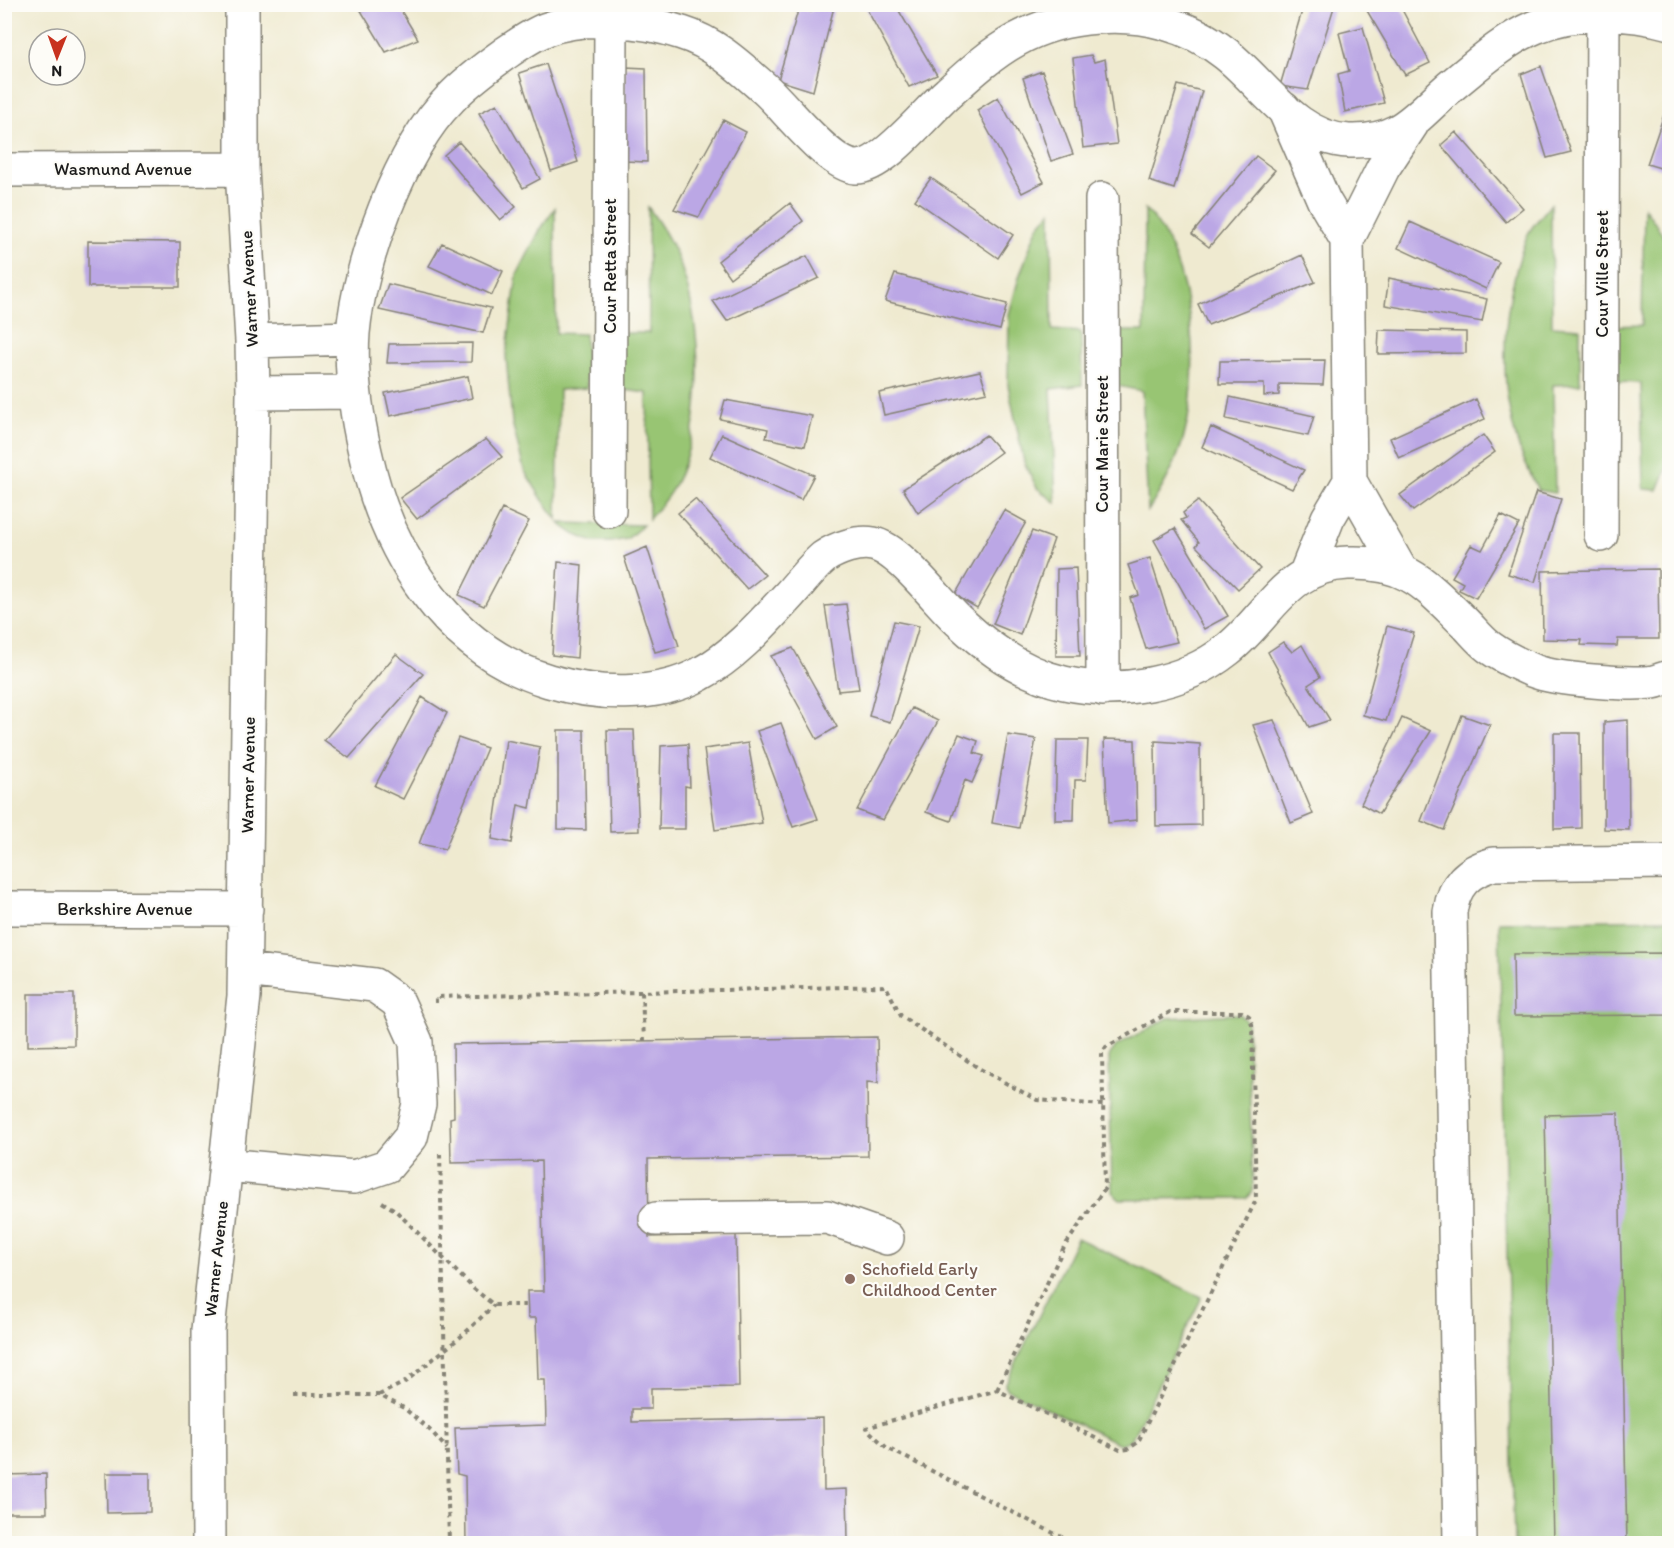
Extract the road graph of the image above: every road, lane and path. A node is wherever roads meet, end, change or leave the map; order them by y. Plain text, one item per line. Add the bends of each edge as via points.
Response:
1 (242, 4) edge
2 (1603, 13) junction
3 (611, 21) junction
4 (1670, 23) edge
5 (1284, 109) junction
6 (1412, 123) junction
7 (242, 169) junction
8 (4, 170) edge
9 (1102, 199) dead end
10 (1347, 240) junction
11 (352, 338) junction
12 (252, 341) junction
13 (354, 392) junction
14 (253, 393) junction
15 (1350, 481) junction
16 (609, 511) dead end
17 (1600, 535) dead end
18 (1401, 571) junction
19 (1306, 573) junction
20 (1670, 677) edge
21 (1103, 689) junction
22 (1670, 862) edge
23 (4, 908) edge
24 (246, 909) junction
25 (245, 970) junction
26 (642, 992) junction
27 (436, 1009) dead end
28 (644, 1041) dead end
29 (1103, 1105) junction
30 (440, 1151) dead end
31 (226, 1165) junction
32 (380, 1200) dead end
33 (656, 1219) dead end
34 (887, 1238) dead end
35 (442, 1257) junction
36 (494, 1305) junction
37 (527, 1305) dead end
38 (445, 1350) junction
39 (997, 1390) junction
40 (294, 1395) dead end
41 (379, 1395) junction
42 (447, 1449) junction
43 (209, 1544) edge
44 (449, 1544) edge
45 (1075, 1544) edge
46 (1460, 1544) edge

1 - 7 street, Warner Avenue
2 - 4 street
2 - 6 street via 1534,28 1504,45
2 - 17 street, Cour Ville Street
3 - 5 street via 677,31 711,44 769,93 831,157 856,167 889,151 943,96 1008,44 1071,19 1112,15 1144,18 1193,33 1232,58
3 - 11 street via 582,21 548,28 496,60 449,99 422,133 372,242
3 - 16 street, Cour Retta Street
5 - 6 street via 1311,130 1334,139 1382,138
5 - 10 street via 1324,201
6 - 10 street via 1383,168
7 - 8 street, Wasmund Avenue
7 - 12 street, Warner Avenue
9 - 21 street, Cour Marie Street
10 - 15 street
11 - 12 street
11 - 13 street
12 - 14 street, Warner Avenue
13 - 14 street
13 - 21 street via 369,471 385,518 410,570 441,614 511,667 556,684 605,691 654,689 692,679 725,658 824,558 848,545 873,544 893,553 961,623 1006,660 1063,683
14 - 24 street, Warner Avenue
15 - 18 street
15 - 19 street via 1328,518
18 - 19 street via 1383,564 1336,563
18 - 20 street via 1434,593 1491,649 1542,675 1651,682
19 - 21 street via 1281,591 1232,647 1209,662 1146,685
22 - 46 street via 1494,864 1472,873 1454,894 1450,912
23 - 24 street, Berkshire Avenue
24 - 25 street, Warner Avenue
25 - 31 street, Warner Avenue
25 - 31 street via 374,985 398,1002 416,1042 419,1104 411,1137 387,1166 354,1177
26 - 27 path via 436,997
26 - 28 path
26 - 29 path via 886,986 901,1016 980,1069 1036,1100
29 - 39 path via 1105,1188 1064,1247
29 - 39 path via 1102,1053 1106,1047 1170,1012 1242,1011 1252,1024 1256,1200 1138,1442 1120,1450
30 - 35 path
31 - 43 street, Warner Avenue via 208,1330
32 - 35 path
33 - 34 street via 827,1217
35 - 36 path
35 - 38 path
36 - 37 path
36 - 38 path
38 - 41 path via 405,1382
38 - 42 path
39 - 45 path via 866,1428 887,1448
40 - 41 path
41 - 42 path via 404,1408
42 - 44 path

